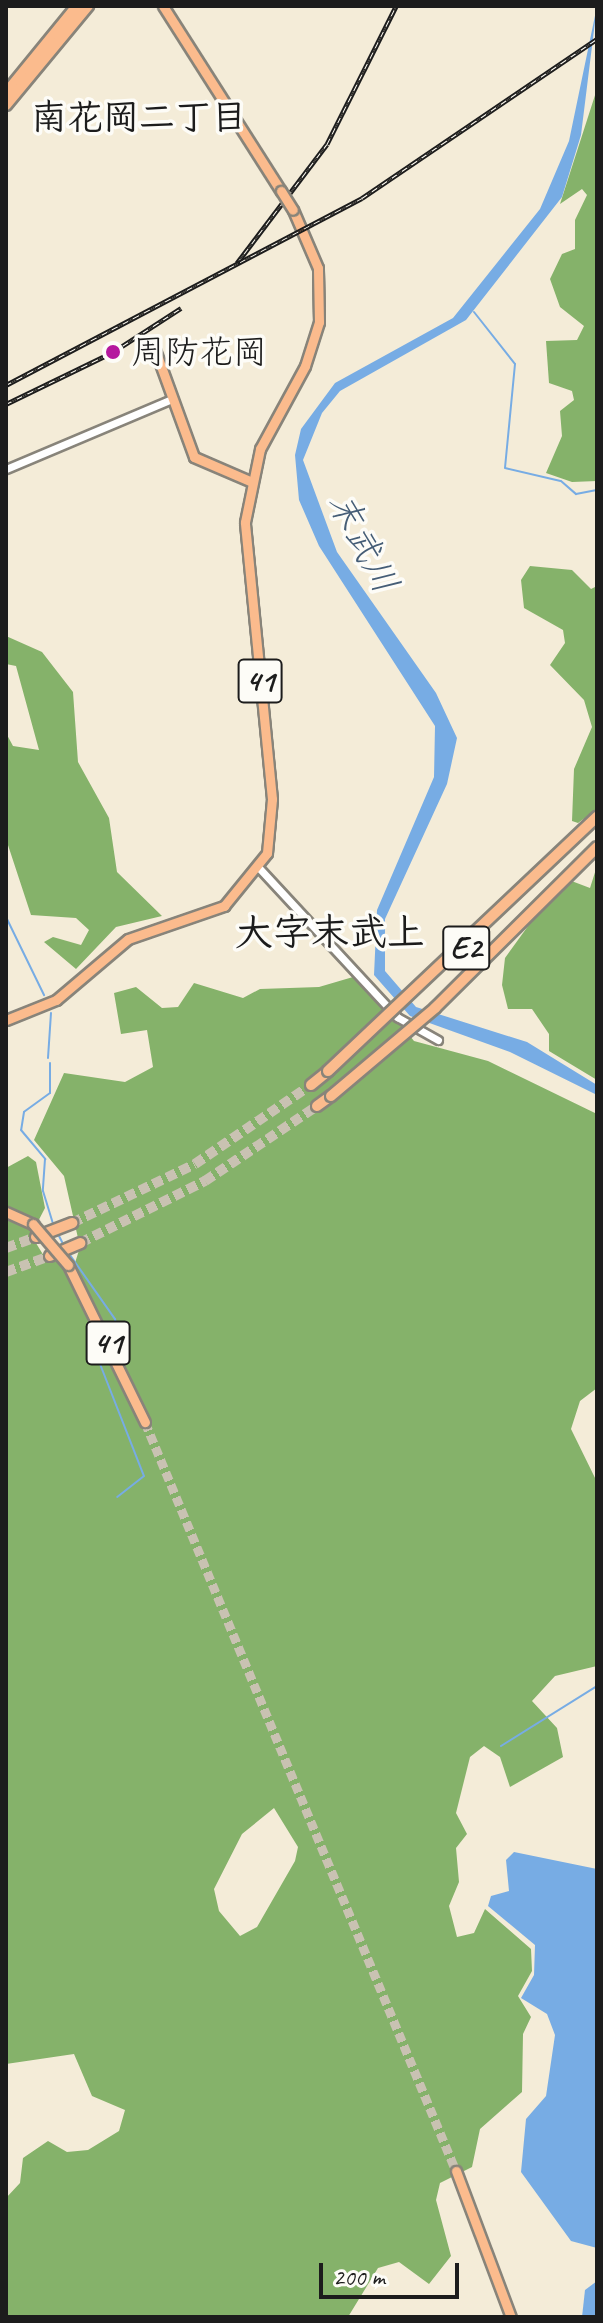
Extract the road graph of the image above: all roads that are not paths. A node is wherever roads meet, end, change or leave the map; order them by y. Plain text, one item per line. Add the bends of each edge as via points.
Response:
1 (77, 6) edge
2 (88, 6) edge
3 (163, 6) edge
4 (6, 93) edge
5 (6, 105) edge
6 (154, 347) dead end
7 (172, 399) junction
8 (6, 469) edge
9 (250, 481) junction
10 (597, 817) edge
11 (597, 847) edge
12 (260, 869) junction
13 (6, 1020) edge
14 (438, 1040) dead end
15 (311, 1085) tunnel mouth
16 (317, 1106) tunnel mouth
17 (6, 1212) edge
18 (72, 1223) tunnel mouth
19 (36, 1237) tunnel mouth
20 (80, 1243) tunnel mouth
21 (50, 1256) tunnel mouth
22 (145, 1422) tunnel mouth
23 (456, 2171) tunnel mouth
24 (511, 2317) edge

1 - 4 highway
2 - 5 highway
3 - 9 main road, 41, bridge via 293,210 318,268 319,322
6 - 7 main road
7 - 8 street
7 - 9 main road via 194,457
9 - 12 main road, 41 via 246,537 272,799
10 - 15 highway, E2, bridge
11 - 16 highway, E2, bridge via 435,1008
12 - 13 main road via 224,906 128,939 56,1000
12 - 14 street via 397,1017
17 - 22 main road, 41, bridge via 33,1224 68,1265
18 - 19 highway
20 - 21 highway
23 - 24 main road

